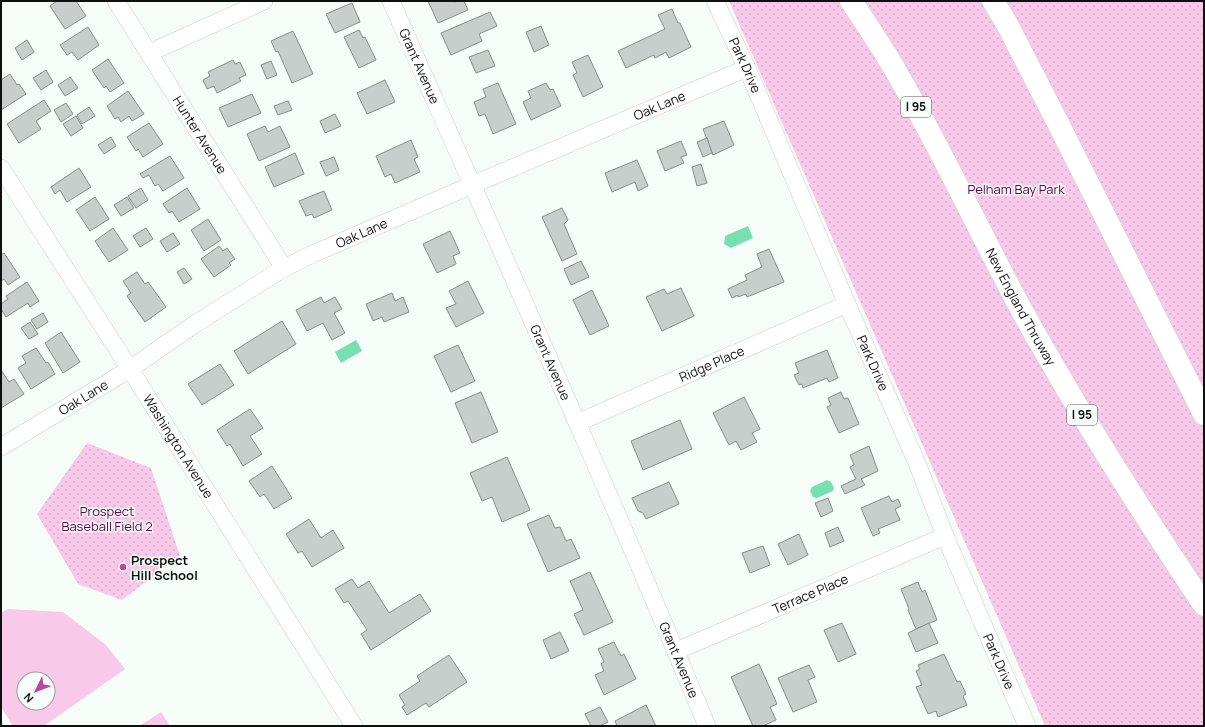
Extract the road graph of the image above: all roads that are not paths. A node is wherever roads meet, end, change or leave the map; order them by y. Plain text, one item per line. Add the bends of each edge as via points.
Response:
1 (116, 1) edge
2 (264, 1) edge
3 (391, 1) edge
4 (715, 1) edge
5 (851, 1) edge
6 (993, 1) edge
7 (149, 53) junction
8 (747, 68) junction
9 (1, 168) edge
10 (472, 184) junction
11 (284, 268) junction
12 (847, 304) junction
13 (130, 369) junction
14 (1204, 414) edge
15 (577, 423) junction
16 (1, 446) edge
17 (945, 536) junction
18 (1204, 605) edge
19 (676, 651) junction
20 (354, 726) edge
21 (707, 726) edge
22 (1028, 726) edge

1 - 7 street, Hunter Avenue
2 - 7 street
3 - 10 street, Grant Avenue
4 - 8 street, Park Drive
5 - 18 highway, New England Thruway / I 95 via 905,86 1021,308 1066,388 1158,537
6 - 14 highway via 1060,127
7 - 11 street, Hunter Avenue
8 - 10 street, Oak Lane
8 - 12 street, Park Drive
9 - 13 street, Washington Avenue
10 - 11 street, Oak Lane
10 - 15 street, Grant Avenue
11 - 13 street, Oak Lane
12 - 15 street, Ridge Place
12 - 17 street, Park Drive via 917,463
13 - 16 street, Oak Lane
13 - 20 street, Washington Avenue
15 - 19 street, Grant Avenue
17 - 19 street, Terrace Place
17 - 22 street, Park Drive
19 - 21 street, Grant Avenue

